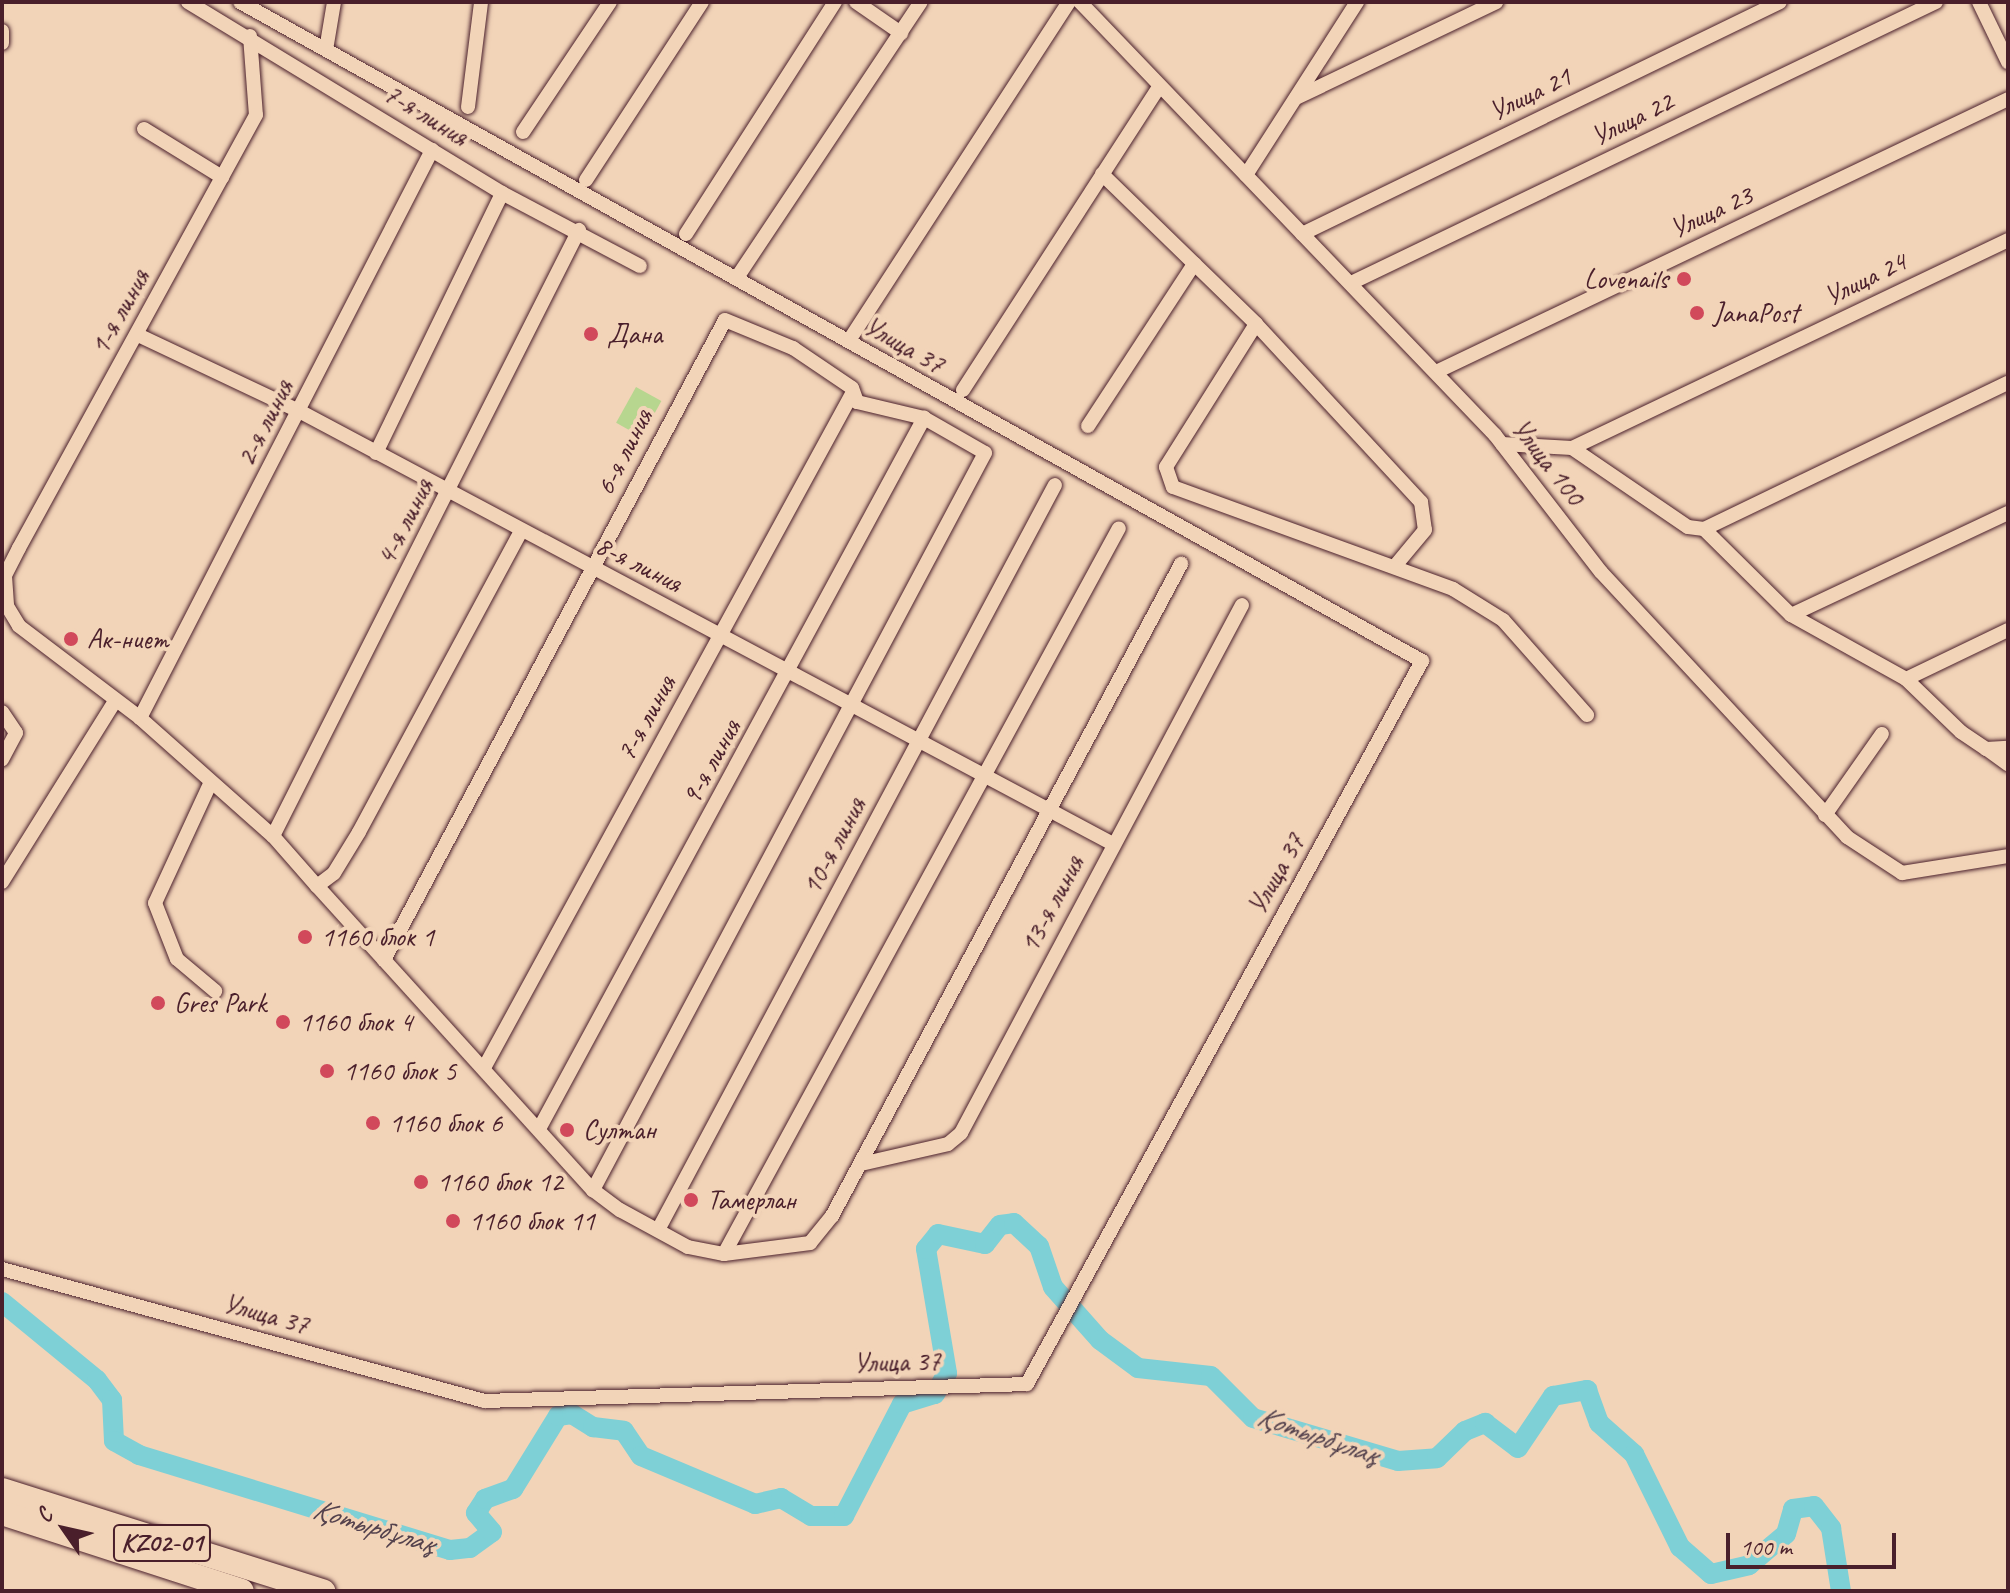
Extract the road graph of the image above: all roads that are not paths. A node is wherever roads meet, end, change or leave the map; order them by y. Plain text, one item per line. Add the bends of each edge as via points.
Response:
1 (188, 2) edge
2 (240, 2) edge
3 (334, 2) edge
4 (481, 2) edge
5 (610, 2) edge
6 (702, 2) edge
7 (835, 2) edge
8 (856, 2) edge
9 (921, 2) edge
10 (1069, 2) edge
11 (1080, 2) edge
12 (1357, 2) edge
13 (1496, 2) edge
14 (1780, 2) edge
15 (1936, 2) edge
16 (1979, 2) edge
17 (2, 31) edge
18 (901, 33) junction
19 (250, 36) junction
20 (2, 43) edge
21 (327, 44) dead end
22 (2008, 62) edge
23 (1160, 86) junction
24 (1296, 98) junction
25 (2008, 99) edge
26 (468, 107) dead end
27 (144, 129) dead end
28 (523, 132) dead end
29 (432, 150) junction
30 (1102, 174) junction
31 (1246, 175) junction
32 (222, 177) junction
33 (586, 180) dead end
34 (502, 193) junction
35 (579, 230) junction
36 (686, 234) dead end
37 (1302, 234) junction
38 (2008, 240) edge
39 (1194, 264) junction
40 (640, 266) dead end
41 (738, 276) dead end
42 (1351, 283) junction
43 (1256, 324) junction
44 (138, 335) junction
45 (850, 339) dead end
46 (1436, 372) junction
47 (2008, 383) edge
48 (963, 390) dead end
49 (853, 392) junction
50 (301, 412) junction
51 (924, 418) junction
52 (1088, 426) dead end
53 (1502, 444) junction
54 (1572, 448) junction
55 (376, 453) junction
56 (1055, 485) dead end
57 (449, 494) junction
58 (2008, 513) edge
59 (1119, 528) dead end
60 (1704, 529) junction
61 (521, 531) junction
62 (1181, 564) dead end
63 (1395, 566) junction
64 (592, 570) junction
65 (1242, 605) dead end
66 (1791, 615) junction
67 (2008, 630) edge
68 (720, 636) junction
69 (791, 672) junction
70 (1906, 679) junction
71 (114, 703) junction
72 (849, 704) junction
73 (2, 712) edge
74 (1587, 715) dead end
75 (140, 718) junction
76 (1882, 734) dead end
77 (918, 743) junction
78 (2008, 748) edge
79 (1986, 749) junction
80 (2, 759) edge
81 (2008, 764) edge
82 (982, 777) junction
83 (210, 784) junction
84 (1046, 809) junction
85 (1825, 815) junction
86 (273, 836) junction
87 (1113, 844) junction
88 (2008, 856) edge
89 (2, 882) edge
90 (317, 886) junction
91 (384, 960) junction
92 (215, 991) dead end
93 (484, 1068) junction
94 (539, 1129) junction
95 (861, 1164) junction
96 (593, 1190) junction
97 (658, 1230) junction
98 (724, 1254) junction
99 (2, 1269) edge
100 (2, 1490) edge
101 (2, 1513) edge
102 (242, 1591) edge
103 (323, 1591) edge

1 - 19 street, 7-я линия
2 - 99 street, Улица 37 via 1422,661 1027,1384 484,1401
3 - 21 street
4 - 26 street
5 - 28 street
6 - 33 street
7 - 36 street
8 - 18 street
9 - 18 street
10 - 45 street
11 - 23 street, Улица 100
12 - 24 street
13 - 24 street
14 - 37 street, Улица 21
15 - 42 street, Улица 22
16 - 22 street
17 - 20 street
18 - 41 street
19 - 29 street, 7-я линия
19 - 32 street, 1-я линия via 256,115
23 - 30 street
23 - 31 street, Улица 100
24 - 31 street
25 - 46 street, Улица 23
27 - 32 street
29 - 34 street, 7-я линия
29 - 50 street, 2-я линия
30 - 39 street
30 - 48 street
31 - 37 street, Улица 100
32 - 44 street, 1-я линия
34 - 35 street, 7-я линия
34 - 55 street
35 - 40 street, 7-я линия
35 - 57 street, 4-я линия
37 - 42 street, Улица 100
38 - 54 street, Улица 24
39 - 43 street
39 - 52 street
42 - 46 street, Улица 100
43 - 63 street via 1427,513 1425,530
43 - 63 street via 1166,467 1166,478
44 - 50 street, 8-я линия
44 - 71 street, 1-я линия via 5,576 7,606 19,626
46 - 53 street, Улица 100
47 - 60 street
49 - 51 street, 6-я линия via 874,410
49 - 64 street, 6-я линия via 793,348 725,320
49 - 68 street, 7-я линия
50 - 55 street, 8-я линия
50 - 75 street, 2-я линия
51 - 69 street, 9-я линия
51 - 72 street, 6-я линия via 985,453
53 - 54 street
53 - 85 street, Улица 100 via 1601,572
54 - 60 street via 1688,527
55 - 57 street, 8-я линия
56 - 77 street, 10-я линия
57 - 61 street, 8-я линия
57 - 86 street, 4-я линия
58 - 66 street
59 - 82 street
60 - 66 street
61 - 64 street, 8-я линия
61 - 90 street via 359,832 334,873
62 - 84 street
63 - 74 street via 1453,589 1503,620
64 - 68 street, 8-я линия
64 - 91 street, 6-я линия
65 - 87 street, 13-я линия
66 - 70 street
67 - 70 street
68 - 69 street, 8-я линия
68 - 93 street, 7-я линия
69 - 72 street, 8-я линия
69 - 94 street, 9-я линия
70 - 79 street
71 - 75 street
71 - 89 street
72 - 77 street, 8-я линия
72 - 96 street
73 - 80 street via 16,733
75 - 83 street
76 - 85 street
77 - 82 street, 8-я линия
77 - 97 street, 10-я линия
78 - 79 street
79 - 81 street
82 - 84 street, 8-я линия
82 - 98 street
83 - 86 street
83 - 92 street via 155,903 177,959
84 - 87 street, 8-я линия
84 - 95 street
85 - 88 street, Улица 100 via 1902,873
86 - 90 street
87 - 95 street, 13-я линия via 956,1140
90 - 91 street
91 - 93 street
93 - 94 street
94 - 96 street
95 - 98 street via 810,1243
96 - 97 street
97 - 98 street
100 - 103 highway, KZ02-01
101 - 102 highway, KZ02-01

